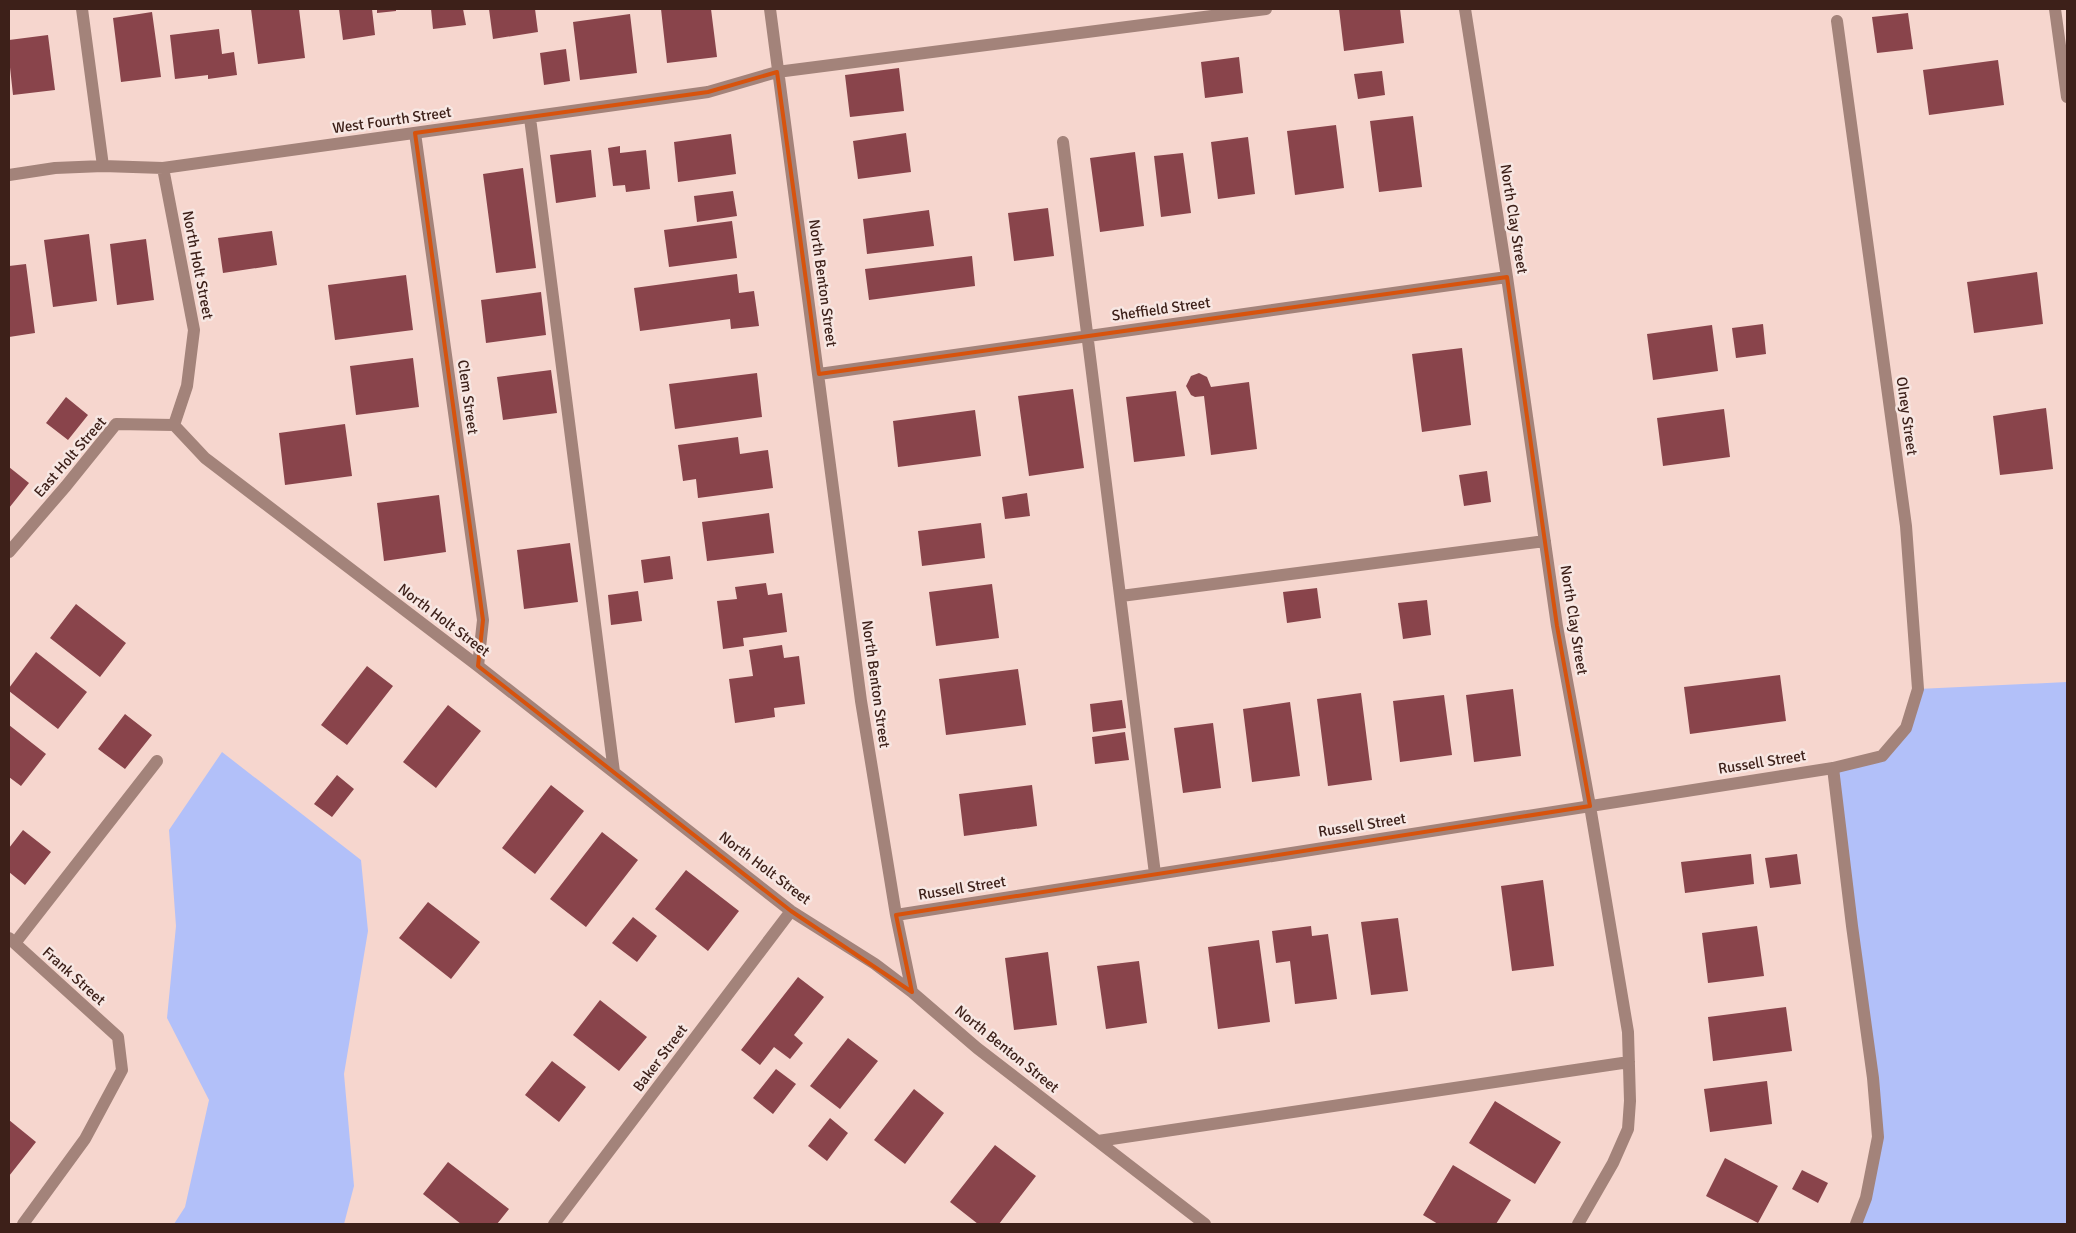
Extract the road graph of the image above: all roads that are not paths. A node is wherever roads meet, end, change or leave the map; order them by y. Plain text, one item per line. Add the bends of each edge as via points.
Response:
1 (82, 9) edge
2 (770, 9) edge
3 (1266, 9) edge
4 (1465, 9) edge
5 (2055, 9) edge
6 (1837, 21) dead end
7 (777, 72) junction
8 (2067, 97) edge
9 (530, 118) junction
10 (414, 133) junction
11 (1063, 142) dead end
12 (103, 166) junction
13 (163, 168) junction
14 (9, 175) edge
15 (1507, 277) junction
16 (1088, 336) junction
17 (819, 374) junction
18 (174, 425) junction
19 (1545, 541) junction
20 (9, 552) edge
21 (1121, 596) junction
22 (478, 666) junction
23 (157, 760) dead end
24 (1833, 768) junction
25 (614, 772) junction
26 (1590, 806) junction
27 (1155, 874) junction
28 (791, 911) junction
29 (896, 915) junction
30 (12, 941) edge
31 (912, 992) junction
32 (1629, 1062) junction
33 (1098, 1142) junction
34 (23, 1224) edge
35 (554, 1224) edge
36 (1203, 1224) edge
37 (1578, 1224) edge
38 (1856, 1224) edge

1 - 12 street
2 - 7 street, North Benton Street
3 - 7 street, West Fourth Street
4 - 15 street, North Clay Street
5 - 8 street
6 - 24 street, Olney Street via 1906,526 1918,689 1906,728 1882,756
7 - 9 street, West Fourth Street via 708,92
7 - 17 street, North Benton Street
9 - 10 street, West Fourth Street
9 - 25 street
10 - 13 street, West Fourth Street
10 - 22 street, Clem Street via 484,620
11 - 16 street
12 - 13 street, West Fourth Street
12 - 14 street, West Fourth Street via 55,168
13 - 18 street, North Holt Street via 194,330 187,386
15 - 16 street, Sheffield Street
15 - 19 street, North Clay Street
16 - 17 street, Sheffield Street
16 - 21 street
17 - 29 street, North Benton Street via 861,701
18 - 20 street, East Holt Street via 116,424
18 - 22 street, North Holt Street via 205,458
19 - 21 street
19 - 26 street, North Clay Street
21 - 27 street
22 - 25 street, North Holt Street
23 - 30 street
24 - 26 street, Russell Street
24 - 38 street via 1878,1137 1866,1198
25 - 28 street, North Holt Street
26 - 27 street, Russell Street
26 - 32 street, North Clay Street via 1628,1032
27 - 29 street, Russell Street
28 - 31 street, North Holt Street via 876,964
28 - 35 street, Baker Street
29 - 31 street, North Benton Street
30 - 34 street, Frank Street via 118,1038 122,1070 85,1139
31 - 33 street, North Benton Street via 977,1048
32 - 33 street
32 - 37 street, North Clay Street via 1628,1129 1613,1164
33 - 36 street, North Benton Street

